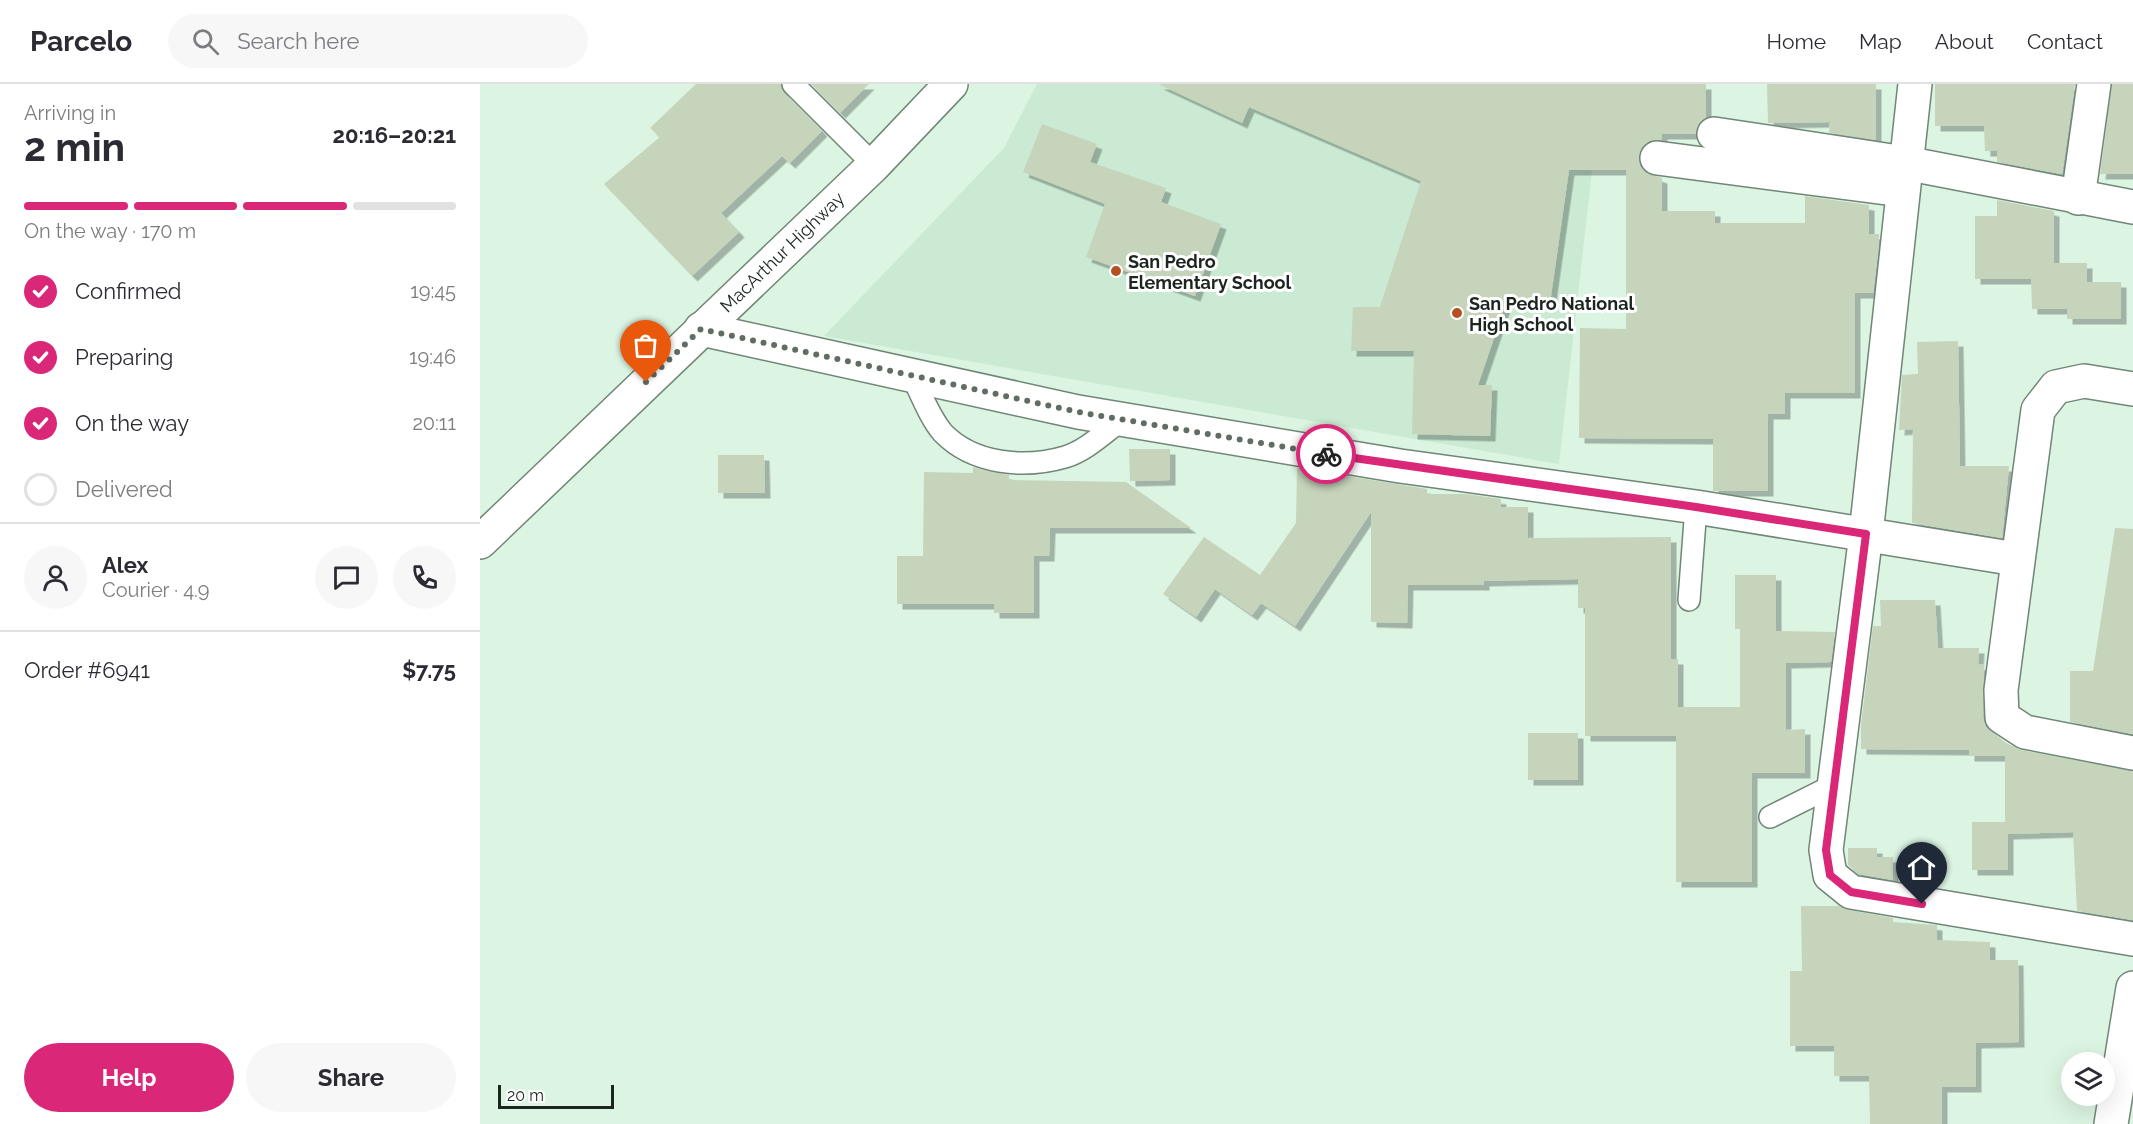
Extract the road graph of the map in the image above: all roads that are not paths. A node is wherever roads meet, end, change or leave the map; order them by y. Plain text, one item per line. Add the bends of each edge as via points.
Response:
1 (793, 84) edge
2 (951, 84) edge
3 (1915, 84) edge
4 (2094, 84) edge
5 (1714, 134) dead end
6 (1657, 158) dead end
7 (874, 165) junction
8 (1904, 176) junction
9 (2078, 198) junction
10 (2133, 207) edge
11 (701, 329) junction
12 (912, 376) junction
13 (2133, 389) edge
14 (1123, 419) junction
15 (1696, 507) junction
16 (1866, 534) junction
17 (480, 542) edge
18 (2016, 560) junction
19 (1689, 600) dead end
20 (2133, 753) edge
21 (1834, 785) junction
22 (1770, 817) dead end
23 (2133, 939) edge
24 (2133, 988) edge
25 (2111, 1124) edge

1 - 7 lane
2 - 7 main road, MacArthur Highway
3 - 8 main road
4 - 9 main road
5 - 8 main road
6 - 8 main road
7 - 11 main road, MacArthur Highway
8 - 9 main road
8 - 16 main road
9 - 10 main road
11 - 12 main road
11 - 17 main road, MacArthur Highway
12 - 14 main road
12 - 14 lane via 942,431 959,447 988,459 1025,463 1065,457
13 - 18 main road via 2084,381 2056,387 2038,410
14 - 15 main road via 1400,466
15 - 16 main road
15 - 19 lane
16 - 18 main road
16 - 21 main road
18 - 20 main road via 2001,690 2002,717 2025,732
21 - 22 lane
21 - 23 main road via 1826,850 1830,875 1851,892
24 - 25 main road

